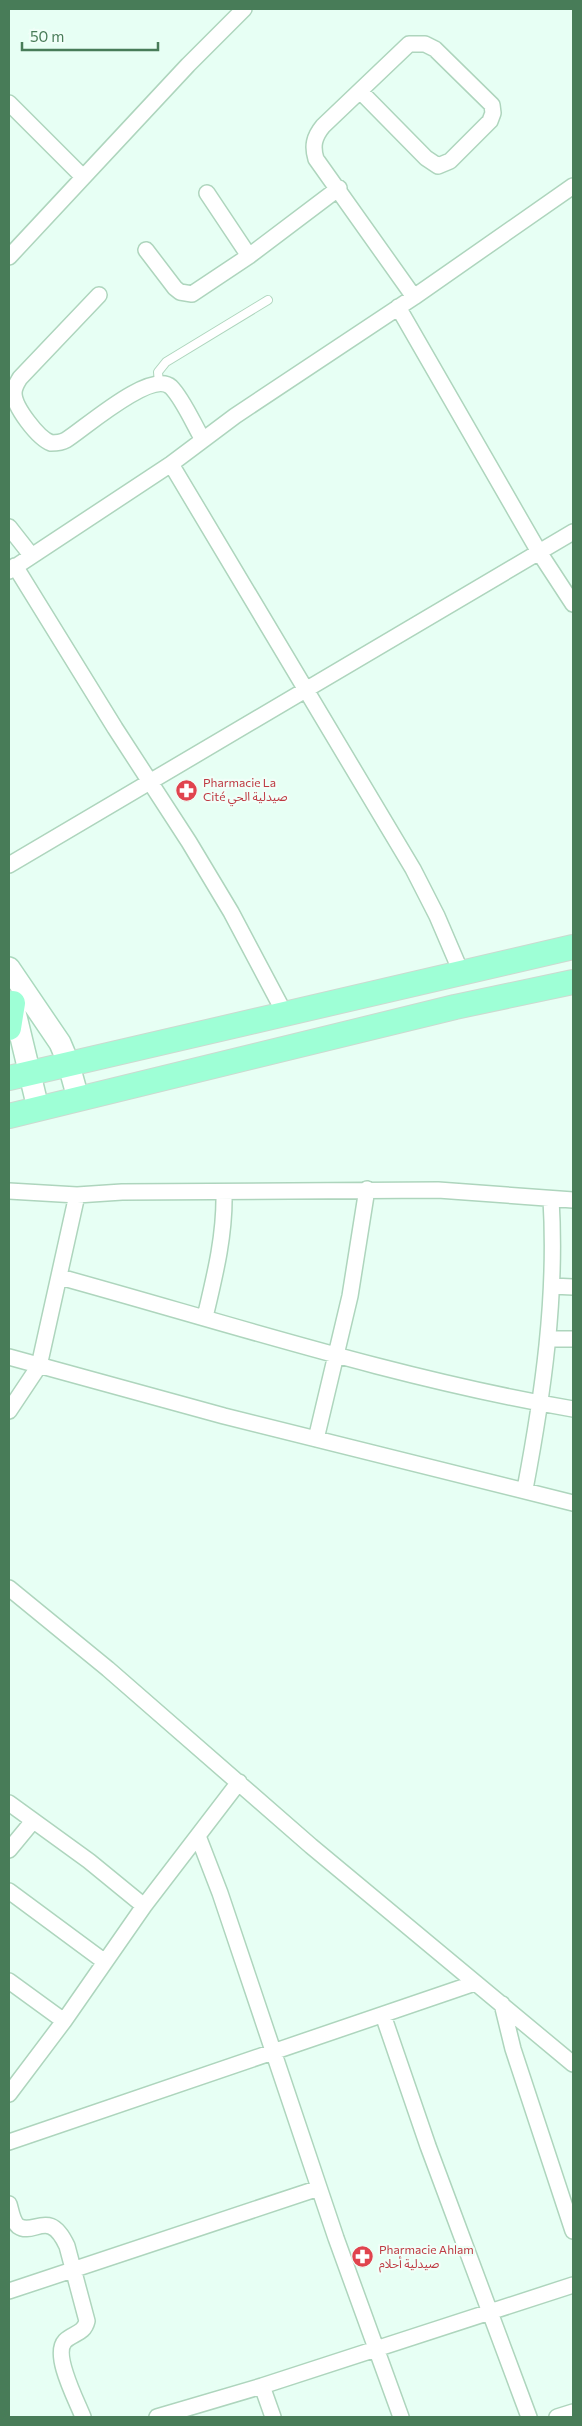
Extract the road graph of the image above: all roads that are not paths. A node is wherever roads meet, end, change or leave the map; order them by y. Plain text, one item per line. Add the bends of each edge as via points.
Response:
1 (244, 9) edge
2 (360, 91) junction
3 (9, 103) edge
4 (83, 177) junction
5 (573, 186) edge
6 (338, 188) junction
7 (207, 193) dead end
8 (146, 250) dead end
9 (249, 256) junction
10 (9, 257) edge
11 (98, 295) dead end
12 (414, 297) junction
13 (268, 300) dead end
14 (398, 307) junction
15 (159, 383) junction
16 (204, 440) junction
17 (171, 464) junction
18 (9, 527) edge
19 (573, 532) edge
20 (539, 552) junction
21 (32, 555) junction
22 (12, 568) edge
23 (573, 604) edge
24 (306, 689) junction
25 (150, 782) junction
26 (9, 865) edge
27 (573, 947) edge
28 (9, 968) edge
29 (461, 972) junction
30 (573, 982) edge
31 (13, 992) edge
32 (285, 1014) junction
33 (9, 1028) edge
34 (68, 1062) junction
35 (20, 1075) edge
36 (78, 1098) junction
37 (38, 1108) junction
38 (9, 1116) edge
39 (366, 1189) junction
40 (9, 1192) edge
41 (224, 1192) junction
42 (77, 1195) junction
43 (551, 1199) junction
44 (573, 1200) edge
45 (60, 1277) junction
46 (552, 1286) junction
47 (573, 1287) edge
48 (205, 1317) junction
49 (548, 1339) junction
50 (573, 1339) edge
51 (336, 1354) junction
52 (9, 1357) edge
53 (39, 1366) junction
54 (539, 1403) junction
55 (573, 1409) edge
56 (9, 1411) edge
57 (316, 1439) junction
58 (525, 1489) junction
59 (573, 1503) edge
60 (9, 1588) edge
61 (238, 1782) junction
62 (9, 1803) edge
63 (33, 1821) junction
64 (198, 1836) junction
65 (9, 1850) edge
66 (9, 1891) edge
67 (144, 1906) junction
68 (105, 1962) junction
69 (9, 1981) edge
70 (475, 1983) junction
71 (502, 2004) junction
72 (383, 2015) junction
73 (64, 2022) junction
74 (274, 2052) junction
75 (572, 2059) edge
76 (12, 2085) edge
77 (9, 2142) edge
78 (319, 2188) junction
79 (9, 2204) edge
80 (573, 2231) edge
81 (74, 2267) junction
82 (573, 2285) edge
83 (9, 2291) edge
84 (489, 2312) junction
85 (377, 2348) junction
86 (262, 2386) junction
87 (573, 2412) edge
88 (83, 2417) edge
89 (157, 2417) edge
90 (273, 2417) edge
91 (401, 2417) edge
92 (529, 2417) edge
93 (557, 2417) edge

1 - 4 street
2 - 2 street via 426,158 438,166 450,161 490,121 493,113 492,105 435,49 425,44 409,44
2 - 6 street via 322,126 314,142 316,159
3 - 4 street
4 - 10 street
5 - 12 street
6 - 9 street
6 - 12 street
7 - 9 street
8 - 9 street via 175,288 187,294 192,294
11 - 15 street via 20,378 14,393 18,406 44,440 58,442 150,384
12 - 14 street
13 - 15 lane via 166,362 158,372
14 - 16 street
14 - 20 street
15 - 16 street via 172,388
16 - 17 street
17 - 21 street
17 - 24 street
18 - 21 street
19 - 20 street
20 - 23 street
20 - 24 street
21 - 22 street
22 - 25 street
24 - 25 street
24 - 29 street via 413,870
25 - 26 street
25 - 32 street via 230,912
27 - 29 main road
28 - 31 main road
29 - 32 main road
30 - 36 main road via 455,1007
31 - 33 main road
31 - 34 main road via 51,1028
31 - 35 main road
32 - 34 main road
34 - 35 main road
34 - 36 main road
35 - 37 main road
36 - 37 main road
37 - 38 main road
39 - 41 street
39 - 43 street via 438,1190
39 - 51 street via 353,1278
40 - 42 street
41 - 42 street
41 - 48 street via 221,1249
42 - 45 street
43 - 44 street
43 - 46 street via 554,1242
45 - 48 street
45 - 53 street
46 - 47 street
46 - 49 street
48 - 51 street
49 - 50 street
49 - 54 street
51 - 54 street
51 - 57 street
52 - 53 street
53 - 56 street
53 - 57 street
54 - 55 street
54 - 58 street
57 - 58 street
58 - 59 street
60 - 61 street
61 - 64 street
61 - 70 street
62 - 63 street
63 - 65 street
63 - 67 street
64 - 67 street
64 - 74 street
66 - 68 street
67 - 68 street
68 - 73 street
69 - 73 street
70 - 71 street
70 - 72 street
71 - 75 street
71 - 80 street via 513,2048
72 - 74 street
72 - 84 street
73 - 76 street
74 - 77 street
74 - 78 street
78 - 81 street
78 - 85 street
79 - 81 street via 18,2226 50,2226 62,2234
81 - 83 street
81 - 88 street via 87,2321 84,2330 66,2340 61,2354 62,2365
82 - 84 street
84 - 85 street
84 - 92 street
85 - 86 street
85 - 91 street
86 - 89 street
86 - 90 street
87 - 93 street

